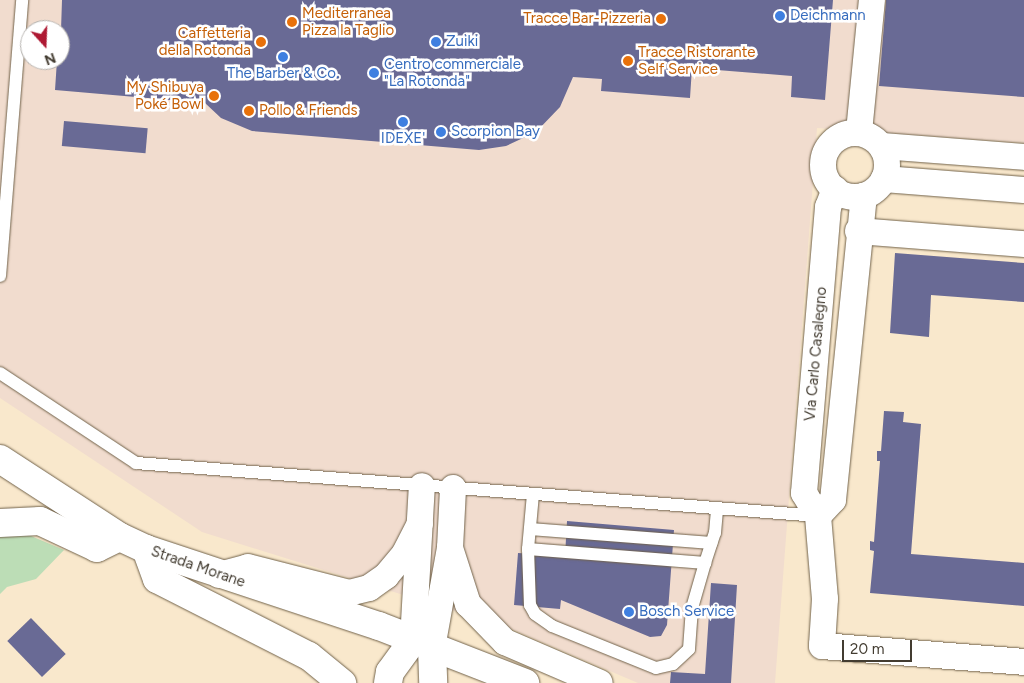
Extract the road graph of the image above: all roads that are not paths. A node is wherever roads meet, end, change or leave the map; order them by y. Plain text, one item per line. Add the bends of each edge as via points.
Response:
1 (22, 0) edge
2 (872, 0) edge
3 (859, 132) junction
4 (882, 146) junction
5 (1024, 157) edge
6 (884, 179) junction
7 (835, 189) junction
8 (1024, 190) edge
9 (864, 196) junction
10 (858, 231) junction
11 (1024, 244) edge
12 (0, 276) edge
13 (0, 373) edge
14 (0, 459) edge
15 (422, 486) junction
16 (453, 488) junction
17 (533, 494) junction
18 (717, 508) junction
19 (818, 516) junction
20 (0, 523) edge
21 (420, 524) junction
22 (530, 529) junction
23 (120, 537) junction
24 (711, 543) junction
25 (450, 548) junction
26 (146, 549) junction
27 (528, 549) junction
28 (705, 563) junction
29 (219, 575) junction
30 (423, 644) junction
31 (1024, 662) edge
32 (342, 683) edge
33 (388, 683) edge
34 (433, 683) edge
35 (524, 683) edge
36 (600, 683) edge

1 - 12 lane
2 - 3 street
3 - 4 street
3 - 7 street via 841,136 828,148 824,174
4 - 5 street
4 - 6 street via 888,164
6 - 8 street
6 - 9 street
7 - 9 street via 844,195
7 - 19 street, Via Carlo Casalegno via 828,207 804,493
9 - 10 street, Via Carlo Casalegno
10 - 11 street
10 - 19 street, Via Carlo Casalegno via 833,500
13 - 15 lane via 136,463
14 - 23 street, Strada Morane
15 - 16 lane
15 - 21 street
16 - 17 lane
16 - 25 street
17 - 18 lane
17 - 22 lane
18 - 19 lane
18 - 24 lane
19 - 31 street, Via Carlo Casalegno via 825,599 822,646
20 - 23 street via 40,521 97,548
21 - 29 street via 405,553 386,576 369,588 349,593 248,567
21 - 30 street
22 - 24 lane
22 - 27 lane
23 - 26 street, Strada Morane
24 - 28 lane
25 - 30 street
25 - 36 street via 468,604 505,642
26 - 29 street, Strada Morane
26 - 32 street via 157,579 309,656
27 - 28 lane
27 - 28 lane via 530,605 535,614 552,626 656,668 673,664 689,649 692,608
29 - 30 street, Strada Morane
30 - 33 street via 390,672
30 - 34 street
30 - 35 street, Strada Morane

